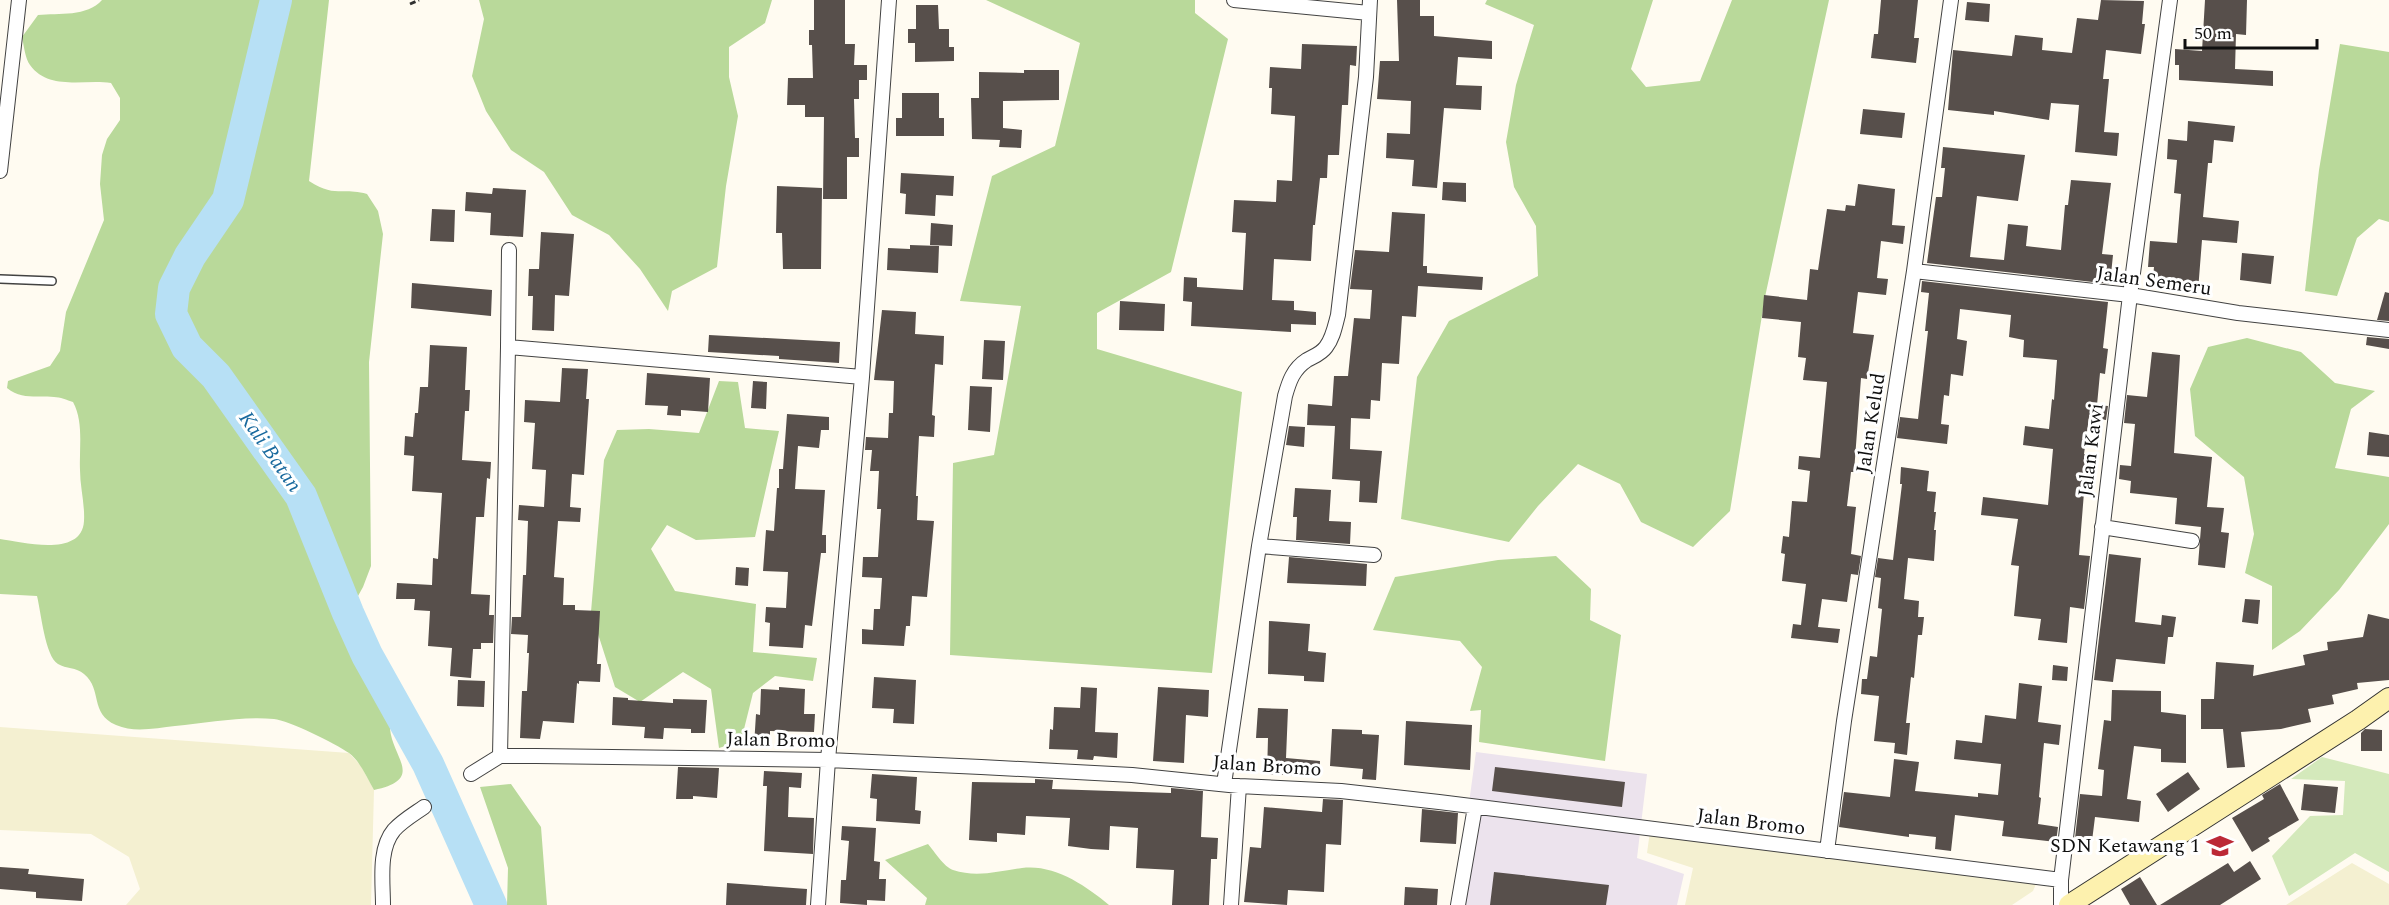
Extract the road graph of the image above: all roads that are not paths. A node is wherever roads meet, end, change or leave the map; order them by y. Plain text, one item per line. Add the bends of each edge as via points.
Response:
1 (19, 0) edge
2 (889, 0) edge
3 (1234, 0) edge
4 (1951, 0) edge
5 (2170, 0) edge
6 (1370, 6) edge
7 (1, 152) edge
8 (0, 171) edge
9 (509, 250) dead end
10 (1914, 271) junction
11 (0, 279) edge
12 (52, 280) dead end
13 (2130, 296) junction
14 (2389, 330) edge
15 (508, 347) junction
16 (862, 377) junction
17 (2102, 527) junction
18 (2192, 541) dead end
19 (1259, 546) junction
20 (1374, 555) dead end
21 (2389, 698) edge
22 (500, 756) junction
23 (828, 760) junction
24 (471, 774) dead end
25 (1224, 784) junction
26 (1239, 786) junction
27 (424, 807) dead end
28 (1475, 807) junction
29 (1827, 851) junction
30 (2061, 880) junction
31 (383, 905) edge
32 (818, 905) edge
33 (1231, 905) edge
34 (1458, 905) edge
35 (2061, 905) edge
36 (2069, 905) edge

1 - 7 street
2 - 16 street
3 - 6 street
4 - 10 street, Jalan Kelud
5 - 13 street, Jalan Kawi
6 - 19 street via 1366,77 1338,315 1328,344 1296,369 1289,381
7 - 8 street
9 - 15 street
10 - 13 street, Jalan Semeru
10 - 29 street, Jalan Kelud
11 - 12 lane
13 - 14 street, Jalan Semeru
13 - 17 street, Jalan Kawi
15 - 16 street
15 - 22 street
16 - 23 street
17 - 18 street
17 - 30 street, Jalan Kawi
19 - 20 street
19 - 25 street
21 - 36 main road
22 - 23 street, Jalan Bromo
22 - 24 street
23 - 25 street, Jalan Bromo via 1132,775
23 - 32 street
25 - 26 street, Jalan Bromo
26 - 28 street, Jalan Bromo via 1341,791
26 - 33 street
27 - 31 street via 389,837 383,861
28 - 29 street, Jalan Bromo
28 - 34 street
29 - 30 street, Jalan Bromo
30 - 35 street, Jalan Kawi

